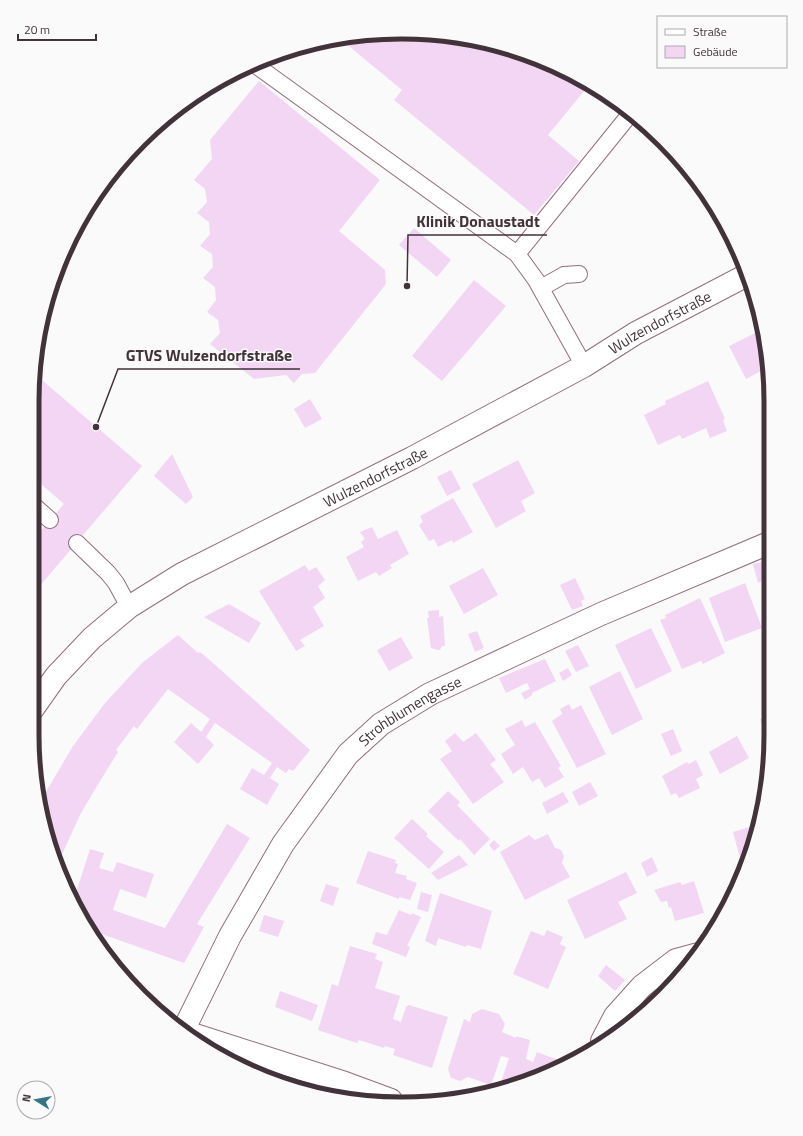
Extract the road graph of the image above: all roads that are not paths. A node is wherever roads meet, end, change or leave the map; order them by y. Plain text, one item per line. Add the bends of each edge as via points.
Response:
1 (260, 68) edge
2 (627, 118) edge
3 (517, 254) junction
4 (579, 274) dead end
5 (742, 278) edge
6 (541, 288) junction
7 (584, 366) junction
8 (39, 510) edge
9 (50, 520) dead end
10 (77, 543) dead end
11 (764, 546) edge
12 (129, 607) junction
13 (39, 700) edge
14 (688, 957) edge
15 (186, 1025) edge
16 (606, 1034) edge
17 (202, 1037) edge
18 (380, 1096) edge

1 - 3 lane
2 - 3 lane
3 - 6 lane
4 - 6 lane via 564,275
5 - 7 street, Wulzendorfstraße via 636,333
6 - 7 lane
7 - 12 street, Wulzendorfstraße via 405,461 182,574
8 - 9 lane
10 - 12 lane via 108,573
11 - 15 street, Strohblumengasse via 601,614 430,694 381,724 348,754 283,844 230,936
12 - 13 street, Wulzendorfstraße via 92,638 56,676
14 - 16 street via 676,960 642,986 615,1016
17 - 18 street

